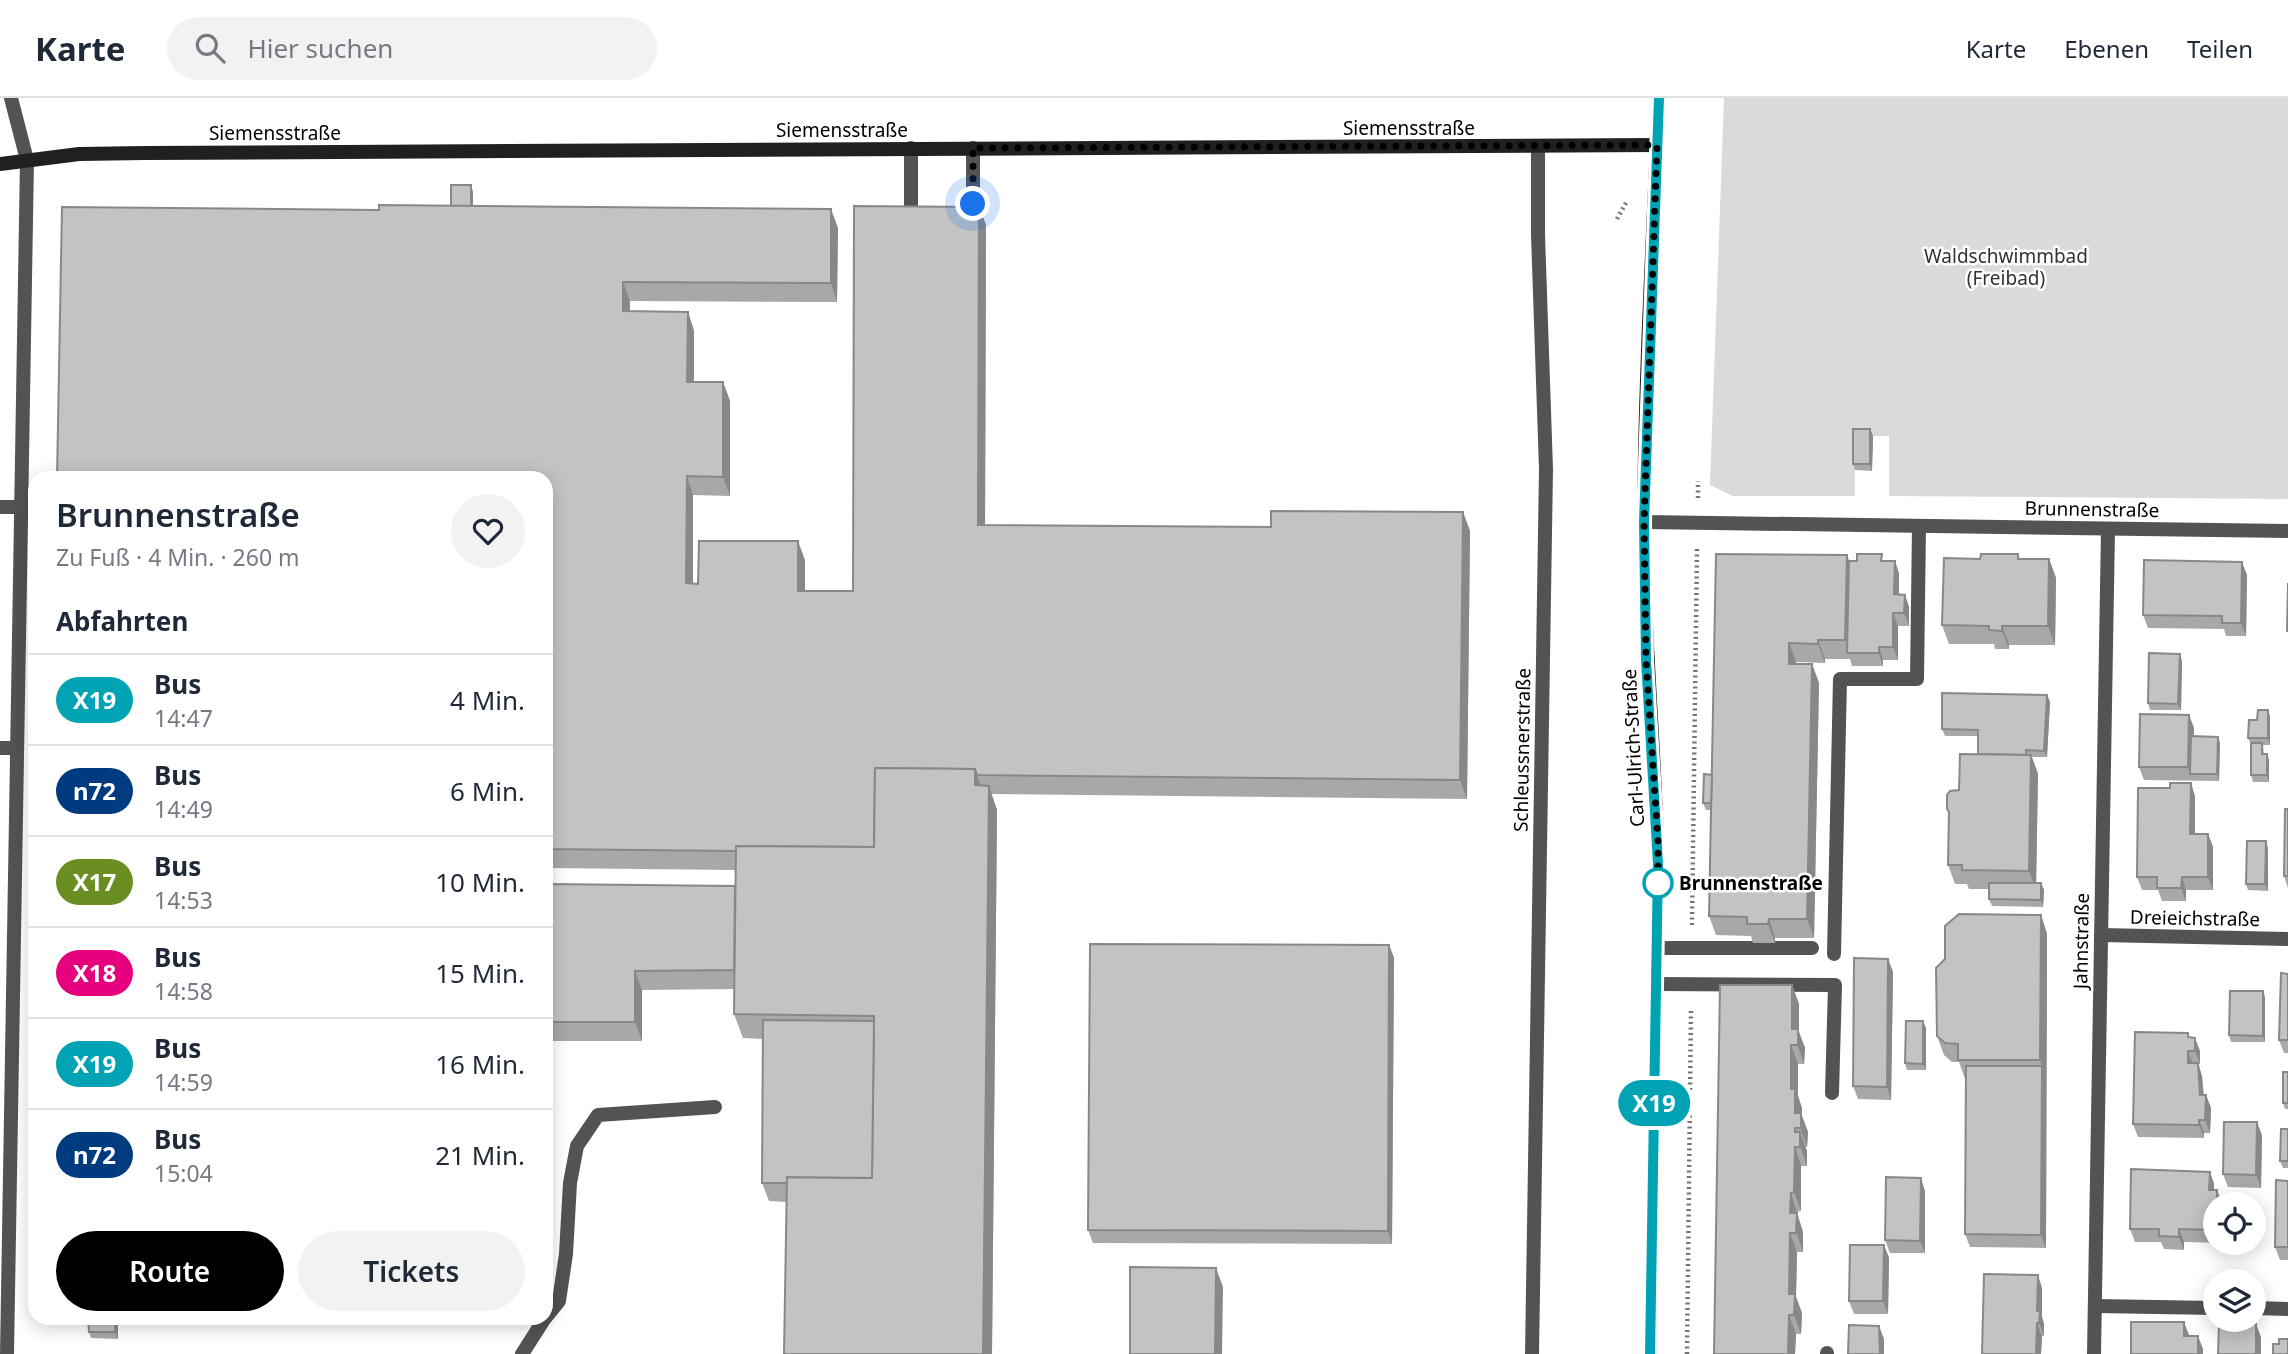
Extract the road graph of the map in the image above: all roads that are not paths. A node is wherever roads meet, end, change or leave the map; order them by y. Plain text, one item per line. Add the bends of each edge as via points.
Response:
1 (11, 98) edge
2 (1659, 98) edge
3 (1657, 145) junction
4 (1538, 147) junction
5 (911, 148) junction
6 (973, 148) junction
7 (27, 160) junction
8 (0, 164) edge
9 (911, 225) edge
10 (973, 225) edge
11 (0, 507) edge
12 (21, 507) junction
13 (1644, 522) junction
14 (1919, 526) junction
15 (2108, 529) junction
16 (2288, 531) edge
17 (0, 748) edge
18 (17, 748) junction
19 (2101, 935) junction
20 (2288, 939) edge
21 (1657, 948) junction
22 (1812, 948) dead end
23 (1834, 954) dead end
24 (1656, 984) junction
25 (1832, 1093) dead end
26 (715, 1107) dead end
27 (4, 1258) edge
28 (2095, 1306) junction
29 (553, 1308) edge
30 (2203, 1308) edge
31 (2266, 1308) edge
32 (2288, 1309) edge
33 (541, 1325) edge
34 (7, 1354) edge
35 (523, 1354) edge
36 (1532, 1354) edge
37 (1650, 1354) edge
38 (2094, 1354) edge

1 - 7 street
2 - 3 street, Carl-Ulrich-Straße
3 - 4 street, Siemensstraße
3 - 13 street, Carl-Ulrich-Straße
4 - 6 street, Siemensstraße
4 - 36 street, Schleussnerstraße via 1546,470
5 - 6 street, Siemensstraße
5 - 7 street, Siemensstraße via 145,153
5 - 9 street
6 - 10 street
7 - 8 street, Siemensstraße
7 - 12 street
11 - 12 street
12 - 18 street
13 - 14 street, Brunnenstraße
13 - 21 street, Carl-Ulrich-Straße via 1646,660 1658,842
14 - 15 street, Brunnenstraße
14 - 23 street via 1917,679 1840,679
15 - 16 street, Brunnenstraße
15 - 19 street, Jahnstraße
17 - 18 street
18 - 27 street
19 - 20 street, Dreieichstraße
19 - 28 street, Jahnstraße
21 - 22 street
21 - 24 street, Carl-Ulrich-Straße
24 - 25 street via 1835,985
24 - 37 street, Carl-Ulrich-Straße
26 - 29 street via 598,1115 577,1146 566,1254 559,1301
27 - 34 street
28 - 30 street
28 - 38 street, Jahnstraße
31 - 32 street
33 - 35 street

